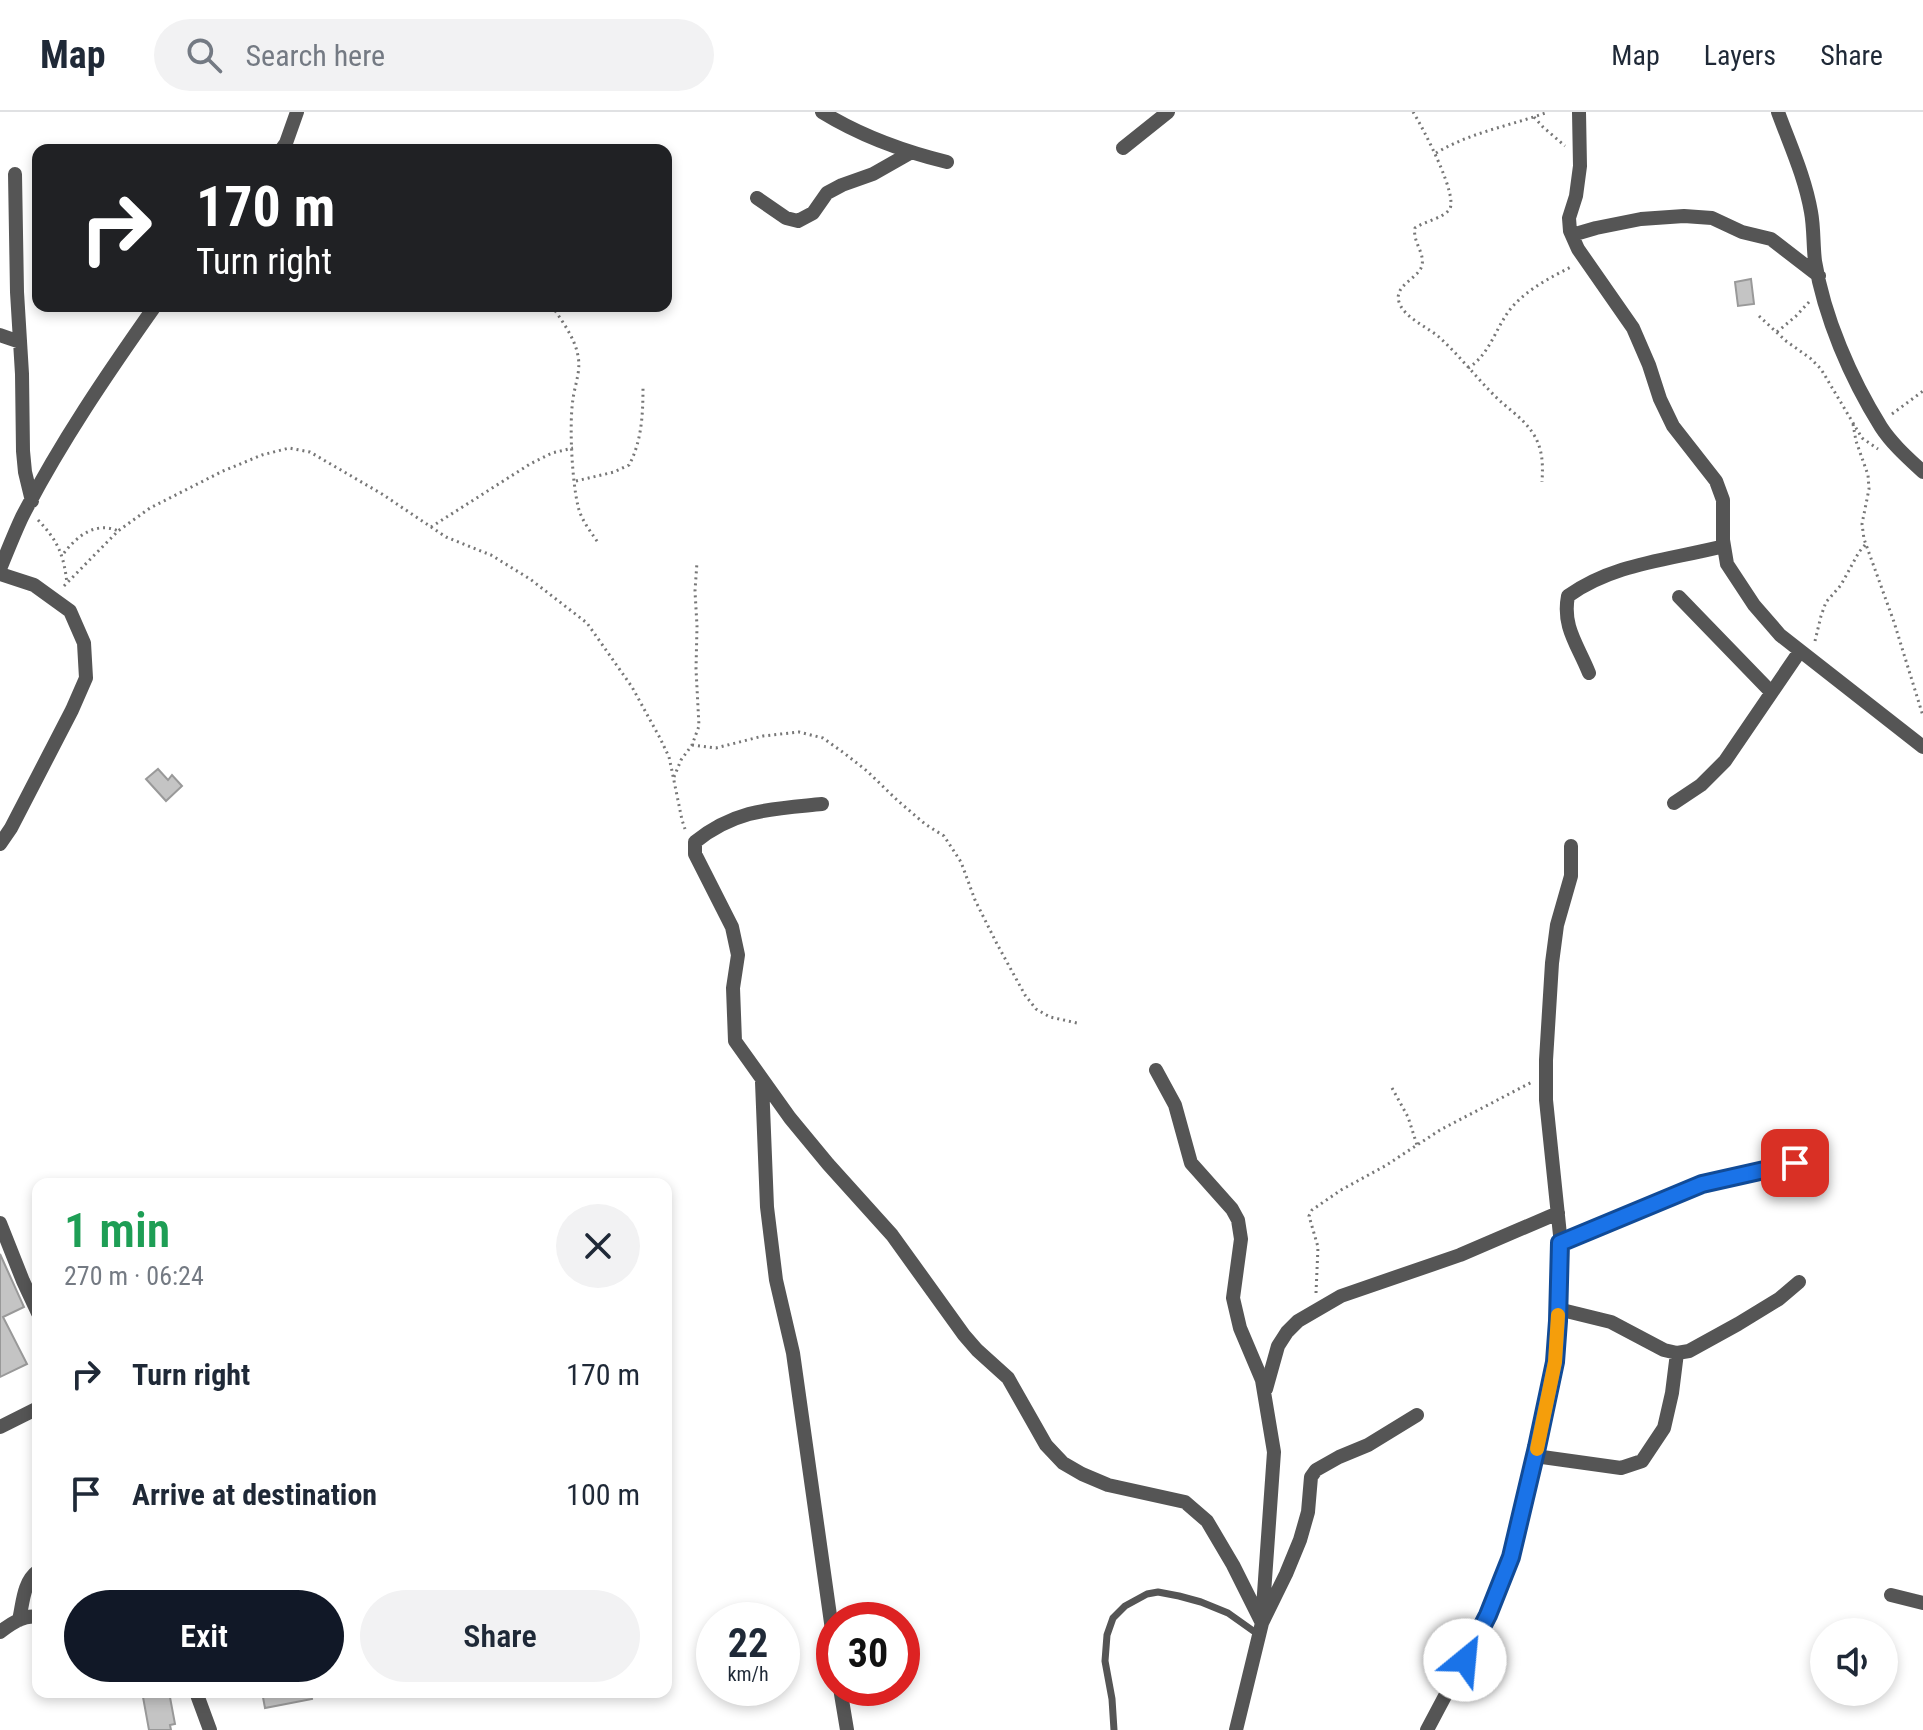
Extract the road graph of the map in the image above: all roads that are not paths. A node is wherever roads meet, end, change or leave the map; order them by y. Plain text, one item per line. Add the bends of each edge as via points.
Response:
1 (297, 112) edge
2 (822, 112) edge
3 (1168, 112) edge
4 (1579, 112) edge
5 (1778, 112) edge
6 (285, 144) edge
7 (1123, 148) dead end
8 (910, 153) junction
9 (947, 162) dead end
10 (15, 174) dead end
11 (757, 198) dead end
12 (1572, 235) junction
13 (1820, 281) junction
14 (151, 312) edge
15 (0, 335) edge
16 (20, 342) junction
17 (1923, 472) edge
18 (29, 506) junction
19 (1724, 546) junction
20 (0, 572) edge
21 (1679, 597) dead end
22 (1804, 654) junction
23 (1589, 673) dead end
24 (1771, 692) junction
25 (1923, 747) edge
26 (1674, 803) dead end
27 (822, 804) dead end
28 (0, 844) edge
29 (1571, 846) dead end
30 (1156, 1070) dead end
31 (762, 1080) junction
32 (1795, 1163) dead end
33 (1558, 1213) junction
34 (0, 1223) edge
35 (1560, 1243) junction
36 (1799, 1282) dead end
37 (32, 1300) edge
38 (1558, 1309) junction
39 (1677, 1353) junction
40 (1265, 1394) junction
41 (32, 1411) edge
42 (1417, 1415) dead end
43 (0, 1427) edge
44 (1535, 1456) junction
45 (32, 1575) edge
46 (1891, 1595) dead end
47 (828, 1602) edge
48 (1923, 1603) edge
49 (32, 1616) edge
50 (19, 1620) junction
51 (1260, 1629) junction
52 (0, 1632) edge
53 (198, 1698) edge
54 (843, 1706) edge
55 (210, 1730) edge
56 (847, 1730) edge
57 (1114, 1730) edge
58 (1236, 1730) edge
59 (1427, 1730) edge

1 - 6 street
2 - 8 street
3 - 7 street
4 - 12 street via 1580,166 1569,218
5 - 13 street via 1811,212
8 - 9 street
8 - 11 street via 827,193 813,213 798,221
10 - 16 street
12 - 13 street via 1641,219 1712,218 1771,239
12 - 19 street via 1633,328 1673,426 1716,481 1723,500
13 - 17 street via 1845,360 1880,423
14 - 18 street via 64,441
15 - 16 street
16 - 18 street
18 - 20 street
19 - 22 street via 1727,564 1754,605
19 - 23 street via 1618,570 1568,596 1570,634
20 - 28 street via 34,585 70,611 84,643 86,678
21 - 24 street
22 - 24 street
22 - 25 street
24 - 26 street via 1725,761
27 - 31 street via 756,811 729,820 695,842 695,854 732,927 738,955 735,1041
29 - 33 street via 1571,876 1552,963 1546,1074
30 - 40 street via 1175,1105 1191,1163 1238,1220 1241,1239 1233,1298
31 - 47 street via 776,1280 793,1353
31 - 51 street via 892,1235 964,1335 1008,1378 1040,1436 1063,1463 1108,1485 1185,1502 1197,1511 1207,1521
32 - 35 street via 1702,1184
33 - 35 street
33 - 40 street via 1460,1255 1341,1296 1298,1321 1278,1346
34 - 37 street
35 - 38 street
36 - 39 street via 1738,1324
38 - 39 street via 1611,1322
38 - 44 street via 1555,1362
39 - 44 street via 1664,1428 1642,1461 1621,1468
40 - 51 street via 1274,1452
41 - 43 street
42 - 51 street via 1316,1470 1300,1540
44 - 59 street via 1511,1557 1488,1615
45 - 50 street
46 - 48 street
49 - 50 street
50 - 52 street
51 - 57 lane via 1201,1602 1158,1592 1125,1606 1107,1635
51 - 58 street
53 - 55 street
54 - 56 street

